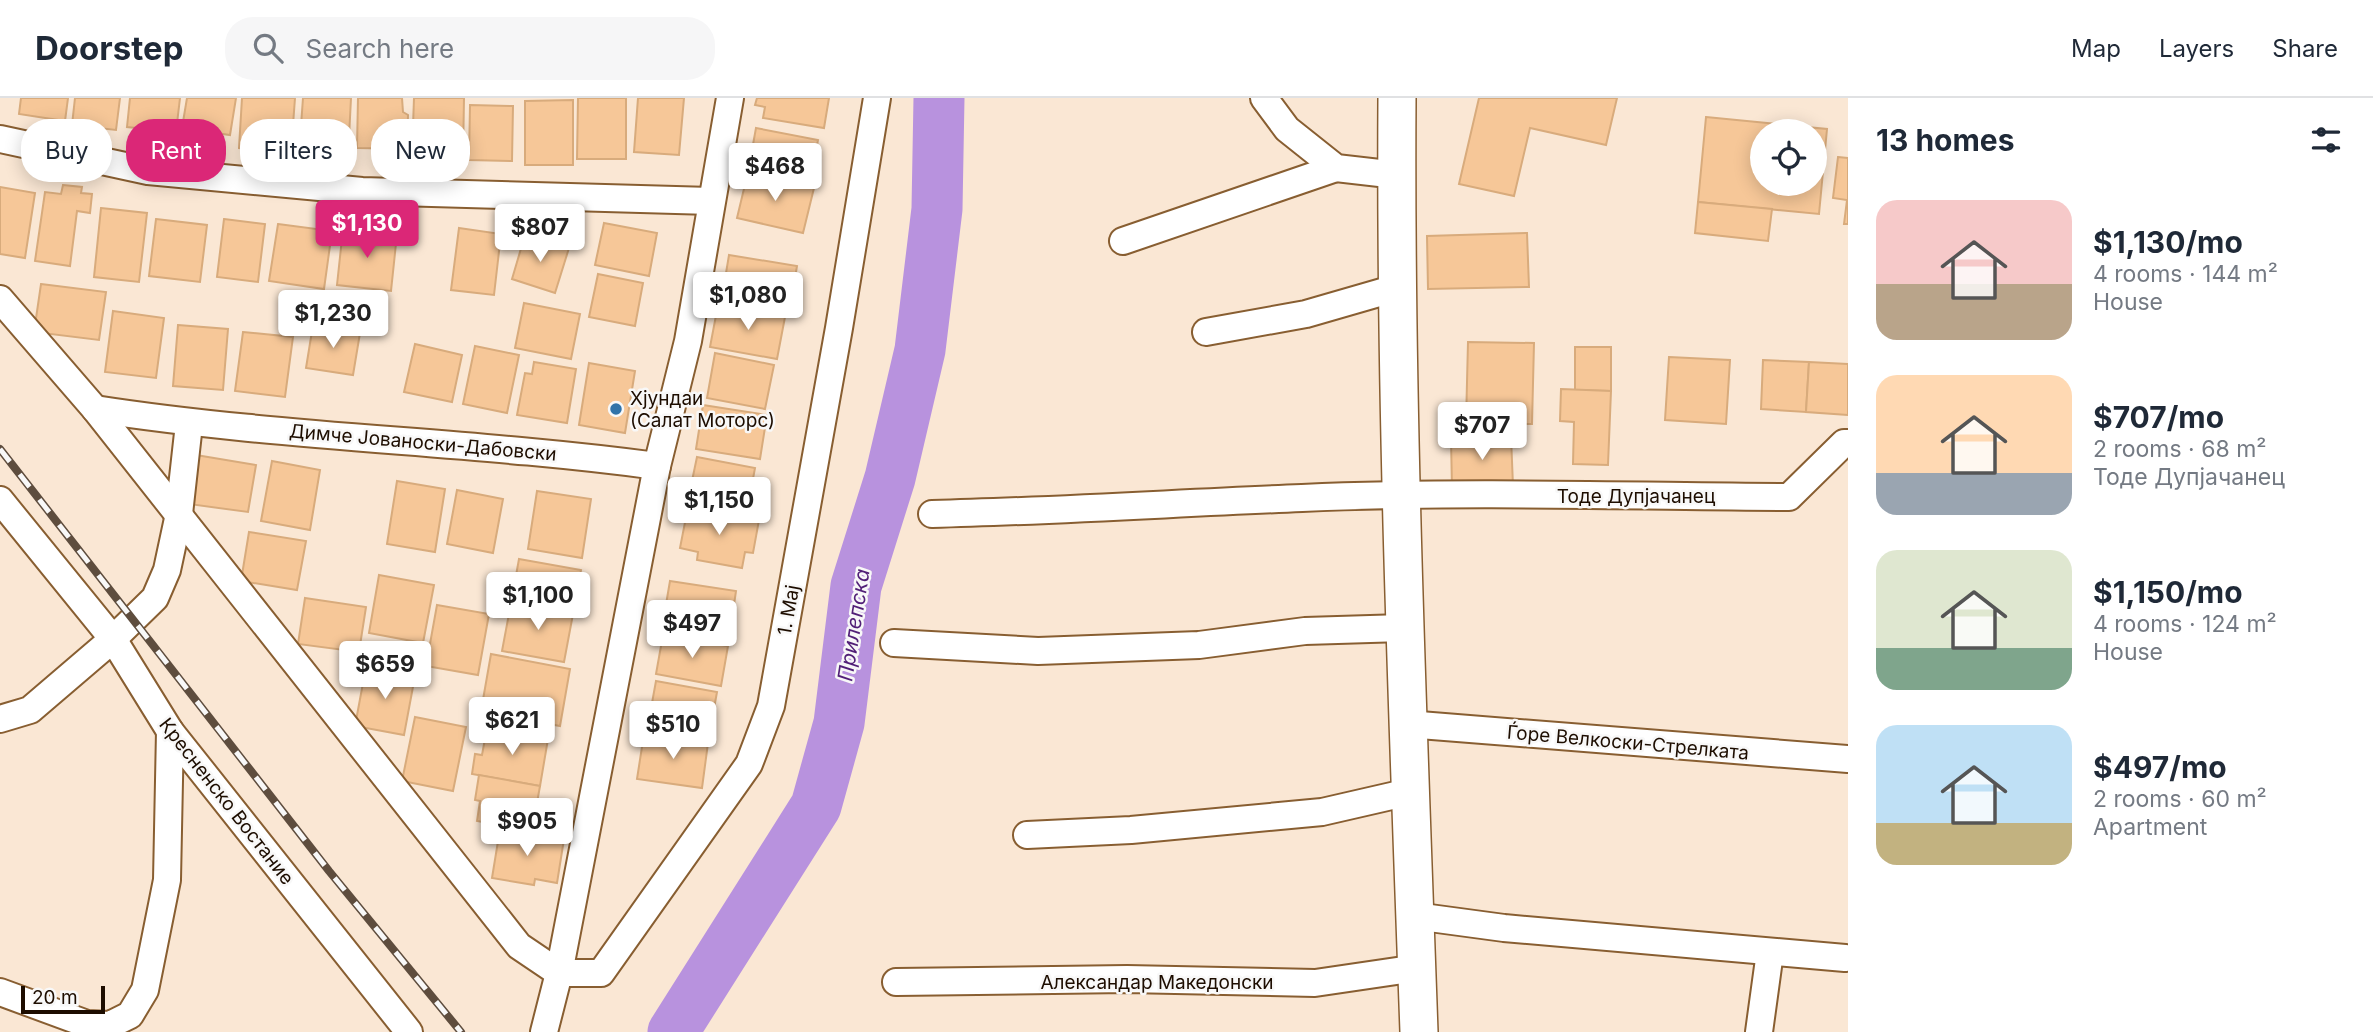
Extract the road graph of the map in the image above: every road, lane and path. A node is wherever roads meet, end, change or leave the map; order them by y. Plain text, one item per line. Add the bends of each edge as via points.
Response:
1 (730, 98) edge
2 (877, 98) edge
3 (1264, 98) edge
4 (1397, 98) edge
5 (0, 139) edge
6 (1336, 168) junction
7 (1397, 175) junction
8 (711, 201) junction
9 (1123, 241) dead end
10 (1396, 288) junction
11 (0, 299) edge
12 (1206, 332) dead end
13 (95, 409) junction
14 (189, 424) junction
15 (1848, 443) edge
16 (657, 466) junction
17 (1401, 496) junction
18 (0, 500) edge
19 (178, 514) junction
20 (932, 514) dead end
21 (1403, 628) junction
22 (113, 639) junction
23 (894, 643) dead end
24 (0, 719) edge
25 (1407, 724) junction
26 (170, 731) junction
27 (1848, 759) edge
28 (1409, 792) junction
29 (1027, 835) dead end
30 (1415, 916) junction
31 (1770, 952) junction
32 (1845, 958) dead end
33 (1417, 968) junction
34 (559, 973) junction
35 (897, 982) dead end
36 (0, 992) edge
37 (409, 1032) edge
38 (544, 1032) edge
39 (1419, 1032) edge
40 (1759, 1032) edge

1 - 8 street
2 - 34 street, 1. Мај via 771,706 749,764 601,973
3 - 6 street via 1287,129
4 - 7 street
5 - 8 street via 148,171 362,191
6 - 7 street
6 - 9 street
7 - 10 street
8 - 16 street via 688,341
10 - 12 street via 1306,314
10 - 17 street
11 - 13 street
13 - 14 street, Димче Јованоски-Дабовски
13 - 19 street
14 - 16 street, Димче Јованоски-Дабовски via 561,453
14 - 19 street
15 - 17 street, Тоде Дупјачанец via 1789,497
16 - 34 street
17 - 20 street
17 - 21 street
18 - 22 street, Кресненско Востание
19 - 22 street via 167,570 155,598
19 - 34 street via 519,946
21 - 23 street via 1305,631 1199,645 1038,651
21 - 25 street
22 - 24 street via 30,710
22 - 26 street, Кресненско Востание
25 - 27 street, Ѓоре Велкоски-Стрелката
25 - 28 street
26 - 36 street via 167,880 145,990 131,1015 110,1026 87,1024
26 - 37 street, Кресненско Востание
28 - 29 street via 1322,813
28 - 30 street
30 - 31 street
30 - 33 street
31 - 32 street
31 - 40 street
33 - 35 street, Александар Македонски via 1315,983 1127,979
33 - 39 street
34 - 38 street

